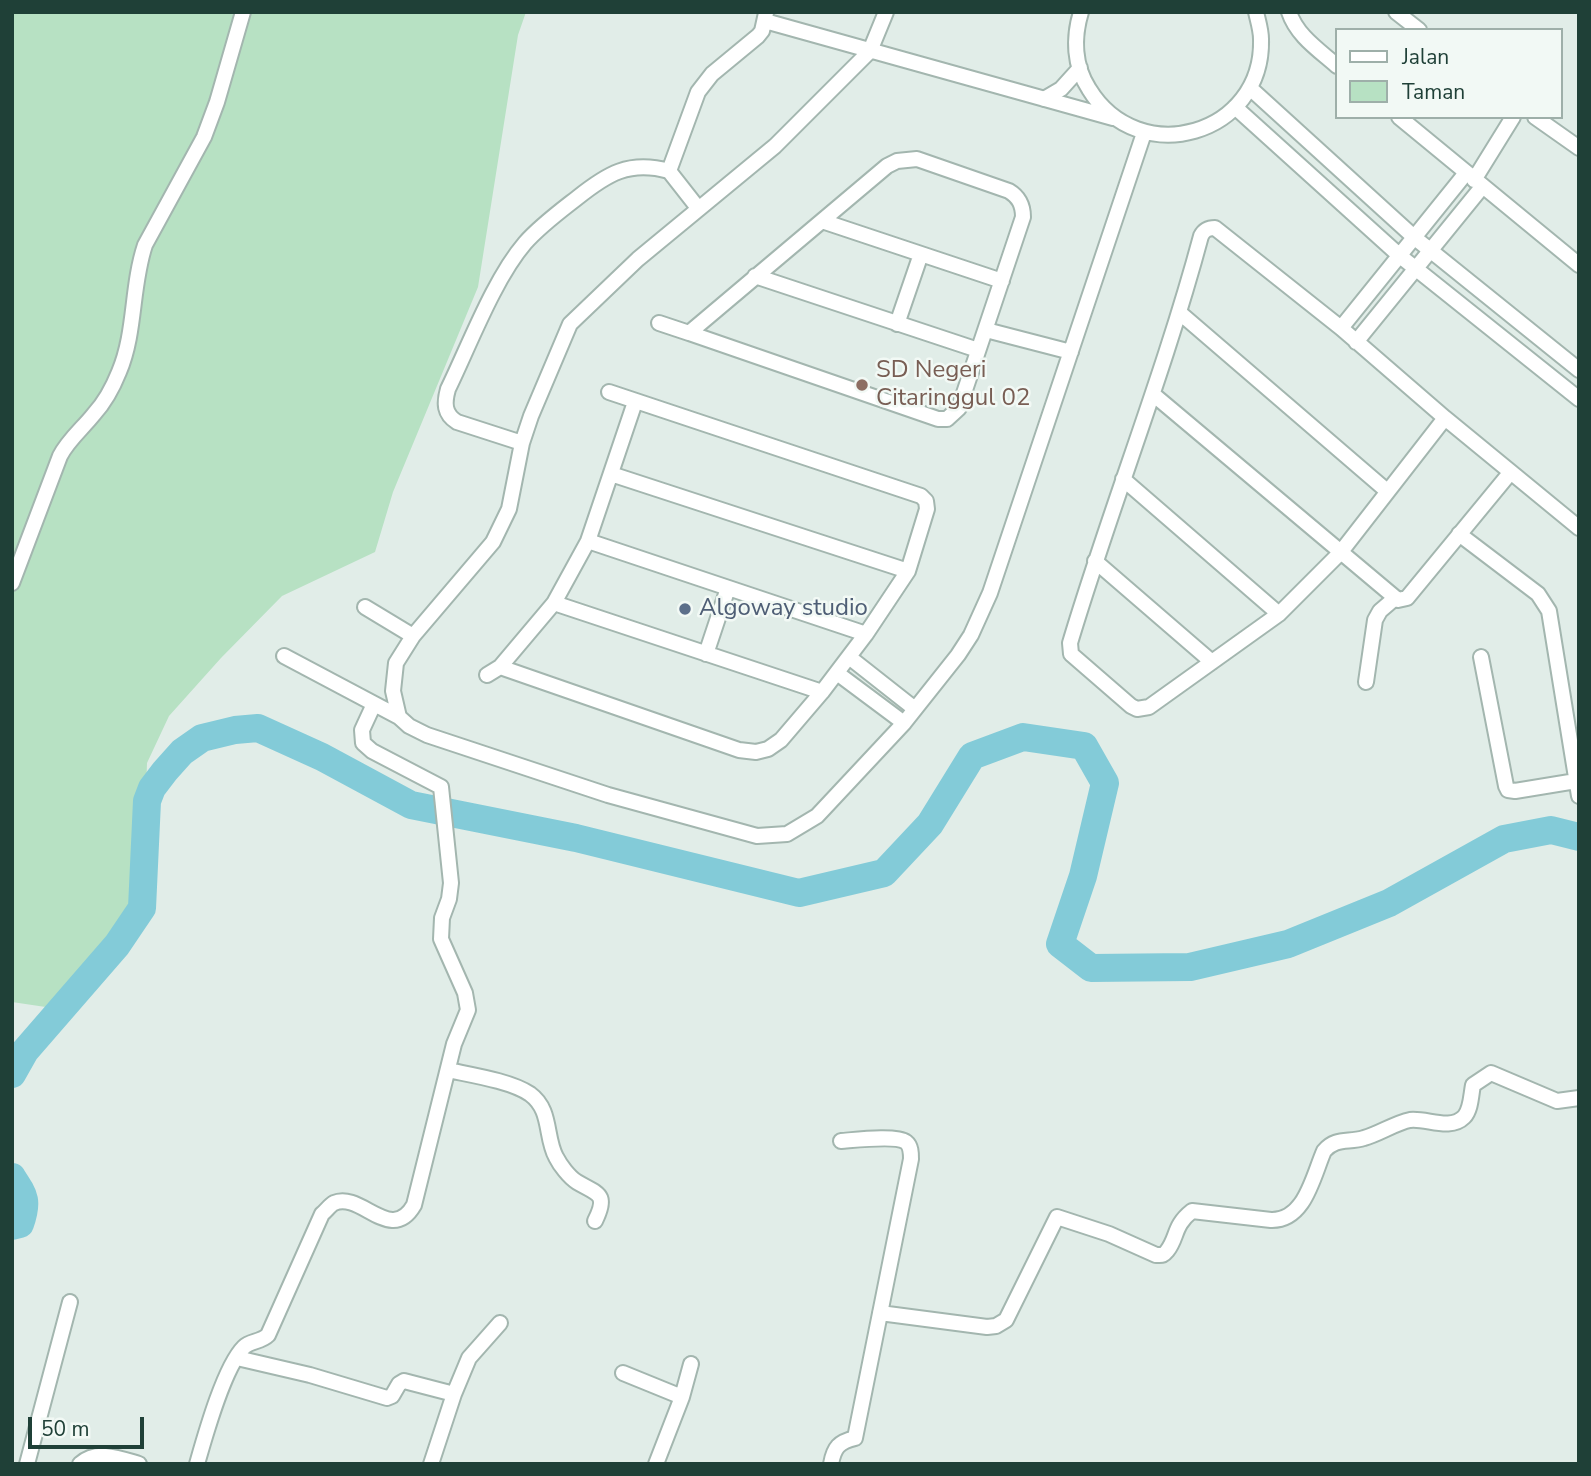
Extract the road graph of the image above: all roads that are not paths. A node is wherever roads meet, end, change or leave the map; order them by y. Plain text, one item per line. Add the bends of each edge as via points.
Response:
1 (243, 12) edge
2 (886, 12) edge
3 (1256, 12) edge
4 (1289, 12) edge
5 (1396, 12) edge
6 (1079, 13) edge
7 (766, 17) edge
8 (1414, 22) edge
9 (870, 51) junction
10 (1336, 65) edge
11 (1080, 68) junction
12 (1250, 88) junction
13 (1044, 99) junction
14 (1235, 107) junction
15 (1113, 118) junction
16 (1401, 119) edge
17 (1512, 119) edge
18 (1538, 119) edge
19 (1144, 133) junction
20 (1579, 148) edge
21 (669, 171) junction
22 (1474, 180) junction
23 (698, 208) junction
24 (822, 222) junction
25 (1415, 238) junction
26 (1430, 250) junction
27 (921, 254) junction
28 (1399, 256) junction
29 (1579, 265) edge
30 (1416, 270) junction
31 (755, 276) junction
32 (1002, 281) junction
33 (1180, 313) junction
34 (659, 323) dead end
35 (898, 324) junction
36 (1341, 328) junction
37 (986, 330) junction
38 (689, 333) junction
39 (1356, 342) junction
40 (978, 351) junction
41 (1071, 352) junction
42 (1579, 370) edge
43 (609, 392) dead end
44 (1154, 395) junction
45 (1579, 399) edge
46 (635, 402) junction
47 (1445, 418) junction
48 (522, 443) junction
49 (1510, 473) junction
50 (611, 474) junction
51 (1123, 479) junction
52 (1387, 491) junction
53 (1579, 528) edge
54 (1459, 534) junction
55 (588, 541) junction
56 (1339, 553) junction
57 (1095, 561) junction
58 (908, 571) junction
59 (12, 583) edge
60 (728, 588) junction
61 (1394, 599) junction
62 (554, 603) junction
63 (365, 607) dead end
64 (1279, 614) junction
65 (866, 634) junction
66 (413, 636) junction
67 (706, 654) junction
68 (284, 656) dead end
69 (849, 657) junction
70 (1481, 657) dead end
71 (1212, 662) junction
72 (500, 667) junction
73 (837, 673) junction
74 (487, 675) dead end
75 (1366, 682) dead end
76 (822, 692) junction
77 (374, 704) junction
78 (915, 709) junction
79 (399, 717) junction
80 (904, 723) junction
81 (1577, 788) edge
82 (448, 1070) junction
83 (1579, 1098) edge
84 (841, 1141) dead end
85 (595, 1222) dead end
86 (70, 1302) dead end
87 (880, 1313) junction
88 (500, 1323) dead end
89 (237, 1358) junction
90 (691, 1364) dead end
91 (623, 1373) dead end
92 (454, 1394) junction
93 (682, 1397) junction
94 (27, 1464) edge
95 (80, 1464) edge
96 (139, 1464) edge
97 (197, 1464) edge
98 (430, 1464) edge
99 (656, 1464) edge
100 (831, 1464) edge

1 - 59 street via 204,137 145,245 120,371 95,413 64,447
2 - 9 street
3 - 12 street via 1259,64
4 - 10 street via 1305,39
5 - 8 street
6 - 11 street
7 - 9 street
7 - 21 street via 758,36 712,74 698,92
9 - 13 street
9 - 23 street via 775,146
11 - 13 street via 1061,89
11 - 15 street via 1096,102
12 - 14 street
12 - 25 street
13 - 15 street
14 - 19 street via 1209,127 1177,136
14 - 28 street
15 - 19 street
16 - 22 street
17 - 22 street
18 - 20 street
19 - 41 street
21 - 23 street
21 - 48 street via 633,167 602,177 541,227 510,264 448,389 445,405 457,422
22 - 25 street
22 - 26 street
22 - 29 street
23 - 48 street via 570,324
24 - 27 street
24 - 31 street
24 - 32 street via 887,166 917,159 1009,191 1020,201 1023,217
25 - 26 street
25 - 28 street
26 - 30 street
26 - 42 street
27 - 32 street
27 - 35 street
28 - 30 street
28 - 36 street
30 - 39 street
30 - 45 street
31 - 35 street
31 - 38 street
32 - 37 street
33 - 36 street via 1201,236 1215,228
33 - 44 street
33 - 52 street
34 - 38 street
35 - 40 street
36 - 39 street
37 - 40 street
37 - 41 street
38 - 40 street via 938,419 947,419 959,408
39 - 47 street
41 - 78 street via 980,617 958,655
43 - 46 street
44 - 51 street
44 - 56 street
46 - 50 street
46 - 58 street via 921,496 927,509
47 - 49 street
47 - 52 street
48 - 66 street via 509,509 493,542
49 - 53 street
49 - 54 street
50 - 55 street
50 - 58 street
51 - 57 street
51 - 64 street
52 - 56 street
54 - 61 street via 1407,598
54 - 81 street via 1544,602 1552,624
55 - 60 street
55 - 62 street
56 - 61 street
56 - 64 street
57 - 71 street
57 - 71 street via 1070,643 1074,659 1130,706 1143,709
58 - 65 street
60 - 65 street
60 - 67 street
61 - 75 street via 1375,620
62 - 67 street
62 - 72 street
63 - 66 street
64 - 71 street
65 - 69 street
66 - 79 street via 393,677
67 - 76 street
68 - 77 street
69 - 73 street
69 - 78 street
70 - 81 street via 1508,790
72 - 74 street
72 - 76 street via 756,752 781,740
73 - 76 street
73 - 80 street
77 - 79 street
77 - 82 street via 362,730 363,743 441,787 452,883 441,939 468,1010
78 - 80 street
79 - 80 street via 427,735 608,794 771,837 787,834 817,816
82 - 85 street via 514,1087 538,1101 557,1159 575,1181 597,1192 600,1205
82 - 89 street via 409,1214 396,1220 351,1204 333,1203 308,1241 268,1335 244,1346
83 - 87 street via 1557,1101 1491,1073 1473,1085 1469,1107 1453,1123 1411,1120 1362,1139 1330,1144 1291,1217 1271,1220 1192,1211 1183,1218 1163,1255 1057,1217 1006,1320 996,1326
84 - 87 street via 899,1140 911,1151
86 - 94 street
87 - 100 street via 855,1438 834,1448
88 - 92 street via 469,1358
89 - 92 street via 387,1398 404,1381
89 - 97 street via 208,1422
90 - 93 street
91 - 93 street
92 - 98 street
93 - 99 street
95 - 96 street via 98,1456

